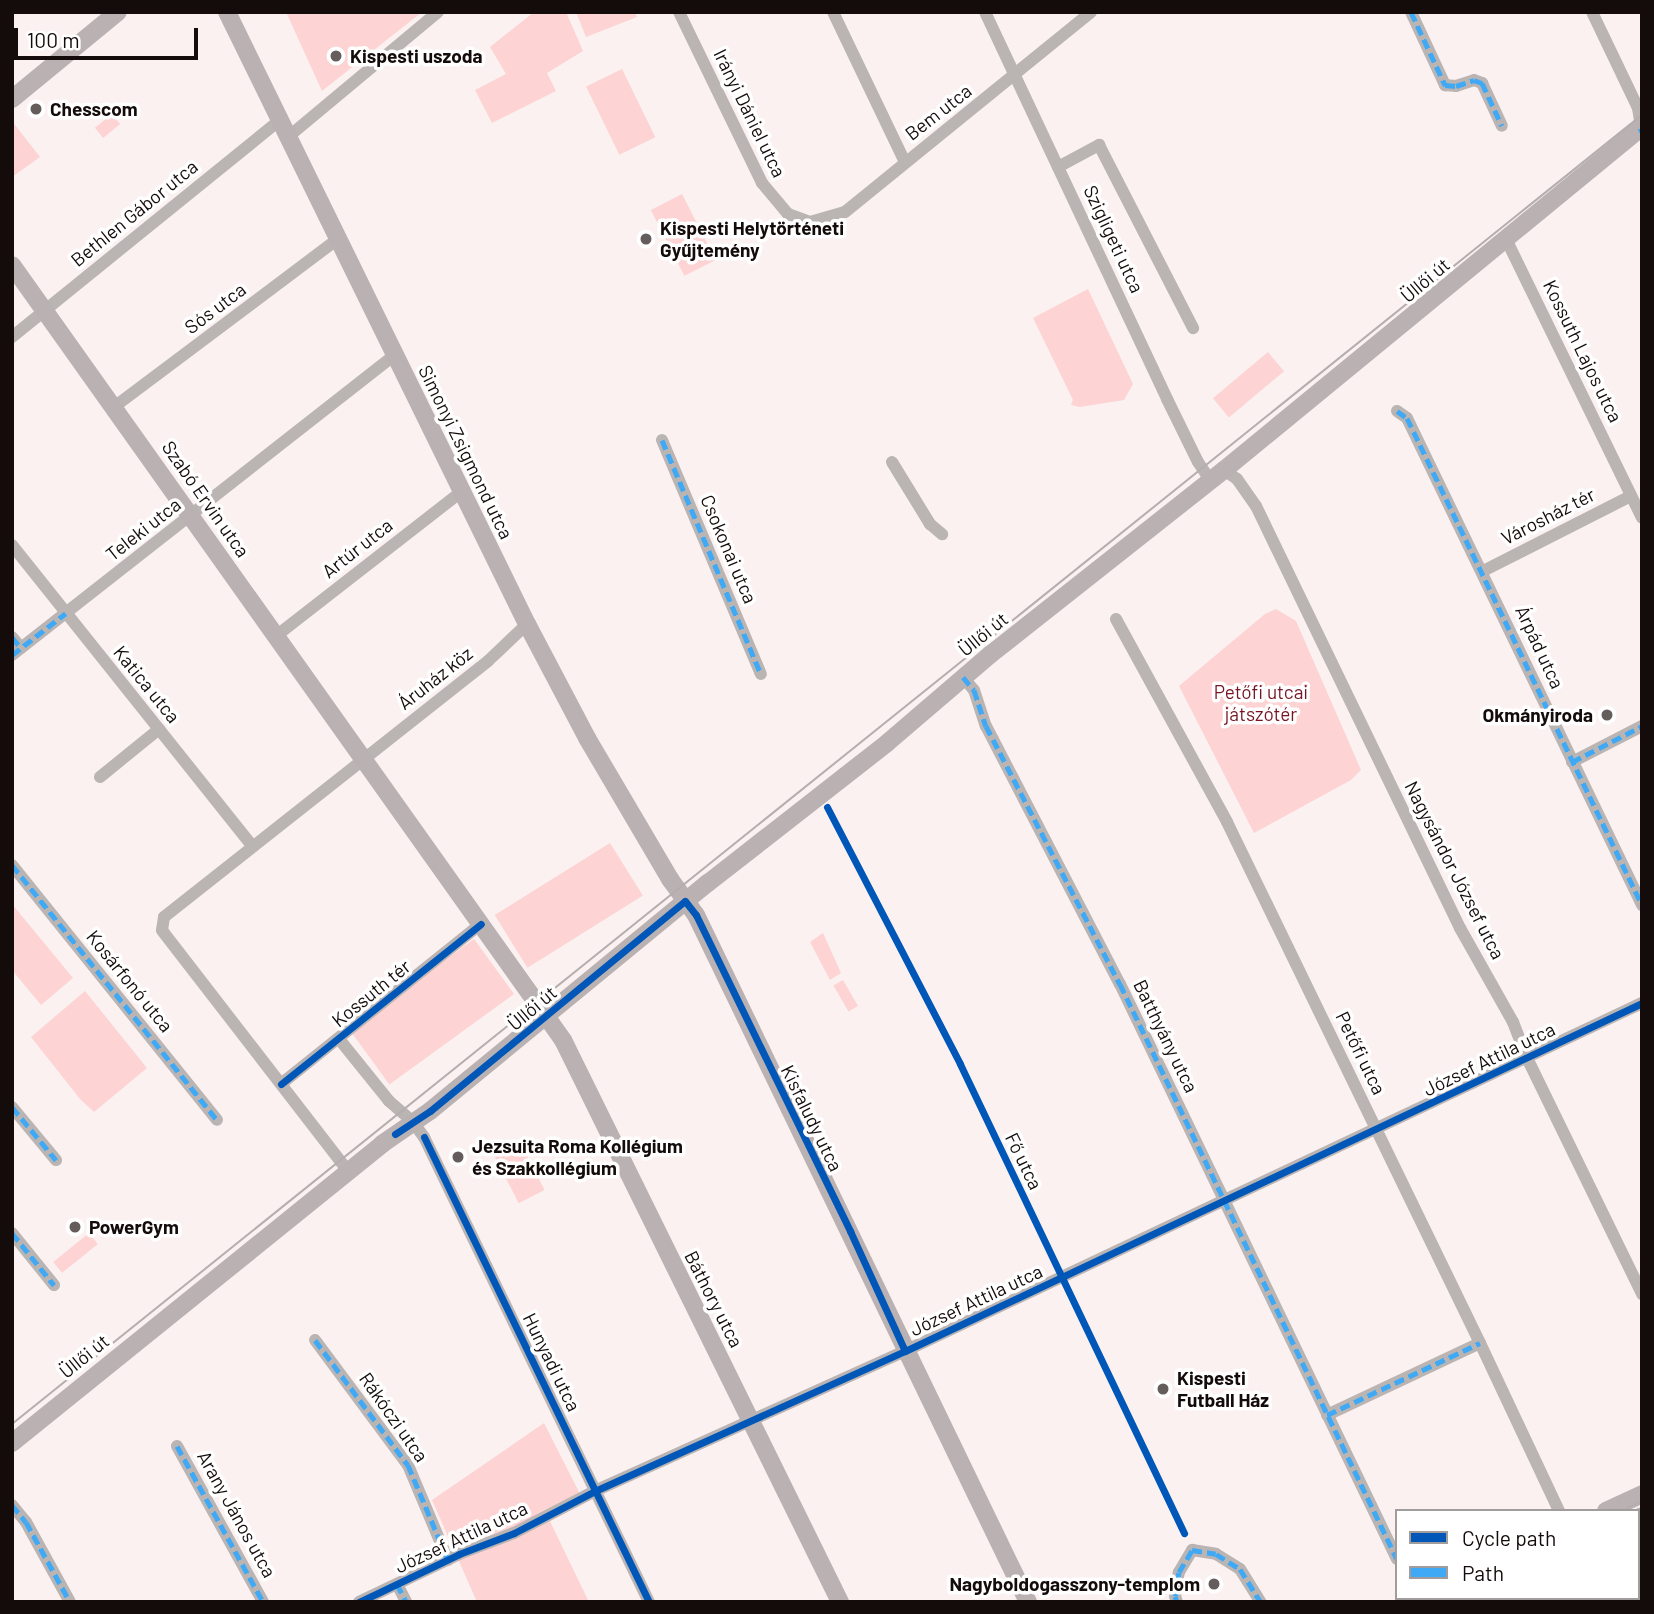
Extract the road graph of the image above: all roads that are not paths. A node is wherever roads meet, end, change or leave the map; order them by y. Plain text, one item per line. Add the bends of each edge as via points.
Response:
1 (118, 12) edge
2 (227, 12) edge
3 (438, 12) edge
4 (679, 12) edge
5 (834, 12) edge
6 (985, 12) edge
7 (1091, 12) edge
8 (1411, 12) edge
9 (1592, 12) edge
10 (1015, 76) junction
11 (12, 99) edge
12 (280, 120) junction
13 (1502, 126) dead end
14 (1641, 129) edge
15 (288, 137) junction
16 (905, 162) junction
17 (1058, 167) junction
18 (800, 220) joint
19 (1506, 239) junction
20 (338, 240) junction
21 (12, 265) edge
22 (45, 311) junction
23 (1193, 328) dead end
24 (12, 337) edge
25 (395, 355) junction
26 (114, 407) junction
27 (1397, 411) dead end
28 (662, 440) dead end
29 (892, 462) dead end
30 (1217, 475) junction
31 (462, 491) junction
32 (1632, 496) junction
33 (192, 515) junction
34 (1642, 518) edge
35 (942, 534) dead end
36 (12, 545) edge
37 (1483, 571) junction
38 (66, 613) junction
39 (1116, 619) dead end
40 (527, 624) junction
41 (276, 636) junction
42 (12, 637) edge
43 (17, 651) edge
44 (761, 674) dead end
45 (963, 677) junction
46 (1642, 726) edge
47 (159, 729) junction
48 (364, 759) junction
49 (1572, 762) junction
50 (100, 777) dead end
51 (253, 847) junction
52 (12, 865) edge
53 (685, 901) junction
54 (1642, 905) edge
55 (481, 924) junction
56 (1642, 1003) edge
57 (547, 1016) junction
58 (339, 1039) junction
59 (1527, 1058) junction
60 (281, 1084) junction
61 (12, 1107) edge
62 (217, 1120) dead end
63 (414, 1122) junction
64 (1376, 1130) junction
65 (56, 1160) dead end
66 (348, 1171) junction
67 (1222, 1199) junction
68 (12, 1233) edge
69 (54, 1285) dead end
70 (1642, 1294) edge
71 (315, 1340) dead end
72 (1480, 1343) junction
73 (905, 1351) junction
74 (1327, 1415) junction
75 (752, 1422) junction
76 (12, 1443) edge
77 (177, 1446) dead end
78 (597, 1490) junction
79 (1642, 1494) edge
80 (12, 1505) edge
81 (1558, 1509) edge
82 (1610, 1509) edge
83 (1395, 1555) edge
84 (448, 1560) junction
85 (397, 1584) junction
86 (70, 1602) edge
87 (262, 1602) edge
88 (359, 1602) edge
89 (406, 1602) edge
90 (649, 1602) edge
91 (840, 1602) edge
92 (1028, 1602) edge
93 (1177, 1602) edge
94 (1261, 1602) edge

1 - 11 main road
2 - 12 main road, Simonyi Zsigmond utca
3 - 15 street
4 - 18 street, Irányi Dániel utca via 762,183 788,214
5 - 16 street
6 - 10 street, Szigligeti utca
7 - 10 street, Bem utca
8 - 13 street via 1445,85 1482,83
9 - 14 street via 1638,108
10 - 16 street, Bem utca
10 - 17 street, Szigligeti utca
12 - 15 main road, Simonyi Zsigmond utca
12 - 22 street, Bethlen Gábor utca
14 - 19 main road, Üllői út
15 - 20 main road, Simonyi Zsigmond utca
16 - 18 street, Bem utca via 838,216
17 - 23 street via 1099,145
17 - 30 street, Szigligeti utca via 1198,462
19 - 30 main road, Üllői út
19 - 32 street, Kossuth Lajos utca
20 - 25 main road, Simonyi Zsigmond utca
20 - 26 street, Sós utca
21 - 22 main road, Szabó Ervin utca
22 - 24 street, Bethlen Gábor utca
22 - 26 main road, Szabó Ervin utca
25 - 31 main road, Simonyi Zsigmond utca
25 - 33 street, Teleki utca
26 - 33 main road, Szabó Ervin utca
27 - 37 street, Árpád utca via 1407,418
28 - 44 street, Csokonai utca
29 - 35 street via 930,524
30 - 45 main road, Üllői út
30 - 59 street, Nagysándor József utca via 1237,479 1256,506
31 - 40 main road, Simonyi Zsigmond utca
31 - 41 street, Artúr utca
32 - 34 street, Kossuth Lajos utca
32 - 37 street, Városház tér
33 - 38 street, Teleki utca
33 - 41 main road, Szabó Ervin utca
36 - 38 street, Katica utca
37 - 49 street, Árpád utca
38 - 43 street, Teleki utca
38 - 47 street, Katica utca
39 - 64 street, Petőfi utca via 1227,822
40 - 48 street, Áruház köz via 488,662
40 - 53 main road, Simonyi Zsigmond utca via 587,738
41 - 48 main road, Szabó Ervin utca
42 - 43 street
45 - 53 main road, Üllői út via 887,743
45 - 67 street, Batthyány utca via 974,690 986,726 1120,984
46 - 49 street
47 - 50 street
47 - 51 street, Katica utca
48 - 51 street
48 - 55 main road
49 - 54 street, Árpád utca
51 - 60 street via 164,918 162,930
52 - 62 street, Kosárfonó utca
53 - 57 main road, Üllői út
53 - 73 main road, Kisfaludy utca via 696,915
55 - 57 main road
55 - 58 street, Kossuth tér
56 - 59 street, József Attila utca
57 - 63 main road, Üllői út
57 - 75 main road, Báthory utca
58 - 60 street, Kossuth tér
58 - 63 street, Kossuth tér via 389,1101
59 - 64 street, József Attila utca
59 - 70 street, Nagysándor József utca
60 - 66 street
61 - 65 street
63 - 66 main road, Üllői út
63 - 78 street, Hunyadi utca
64 - 67 street, József Attila utca
64 - 72 street, Petőfi utca
66 - 76 main road, Üllői út
67 - 73 street, József Attila utca
67 - 74 street, Batthyány utca
68 - 69 street
71 - 84 street, Rákóczi utca via 408,1465
72 - 74 street
72 - 81 street, Petőfi utca
73 - 75 street, József Attila utca
73 - 92 main road, Kisfaludy utca
74 - 83 street, Batthyány utca
75 - 78 street, József Attila utca
75 - 91 main road, Báthory utca
77 - 87 street, Arany János utca
78 - 84 street, József Attila utca via 514,1533
78 - 90 street, Hunyadi utca
79 - 82 main road
80 - 86 street
84 - 85 street, József Attila utca
85 - 88 street, József Attila utca
85 - 89 street
93 - 94 street via 1179,1572 1192,1550 1216,1554 1240,1569

